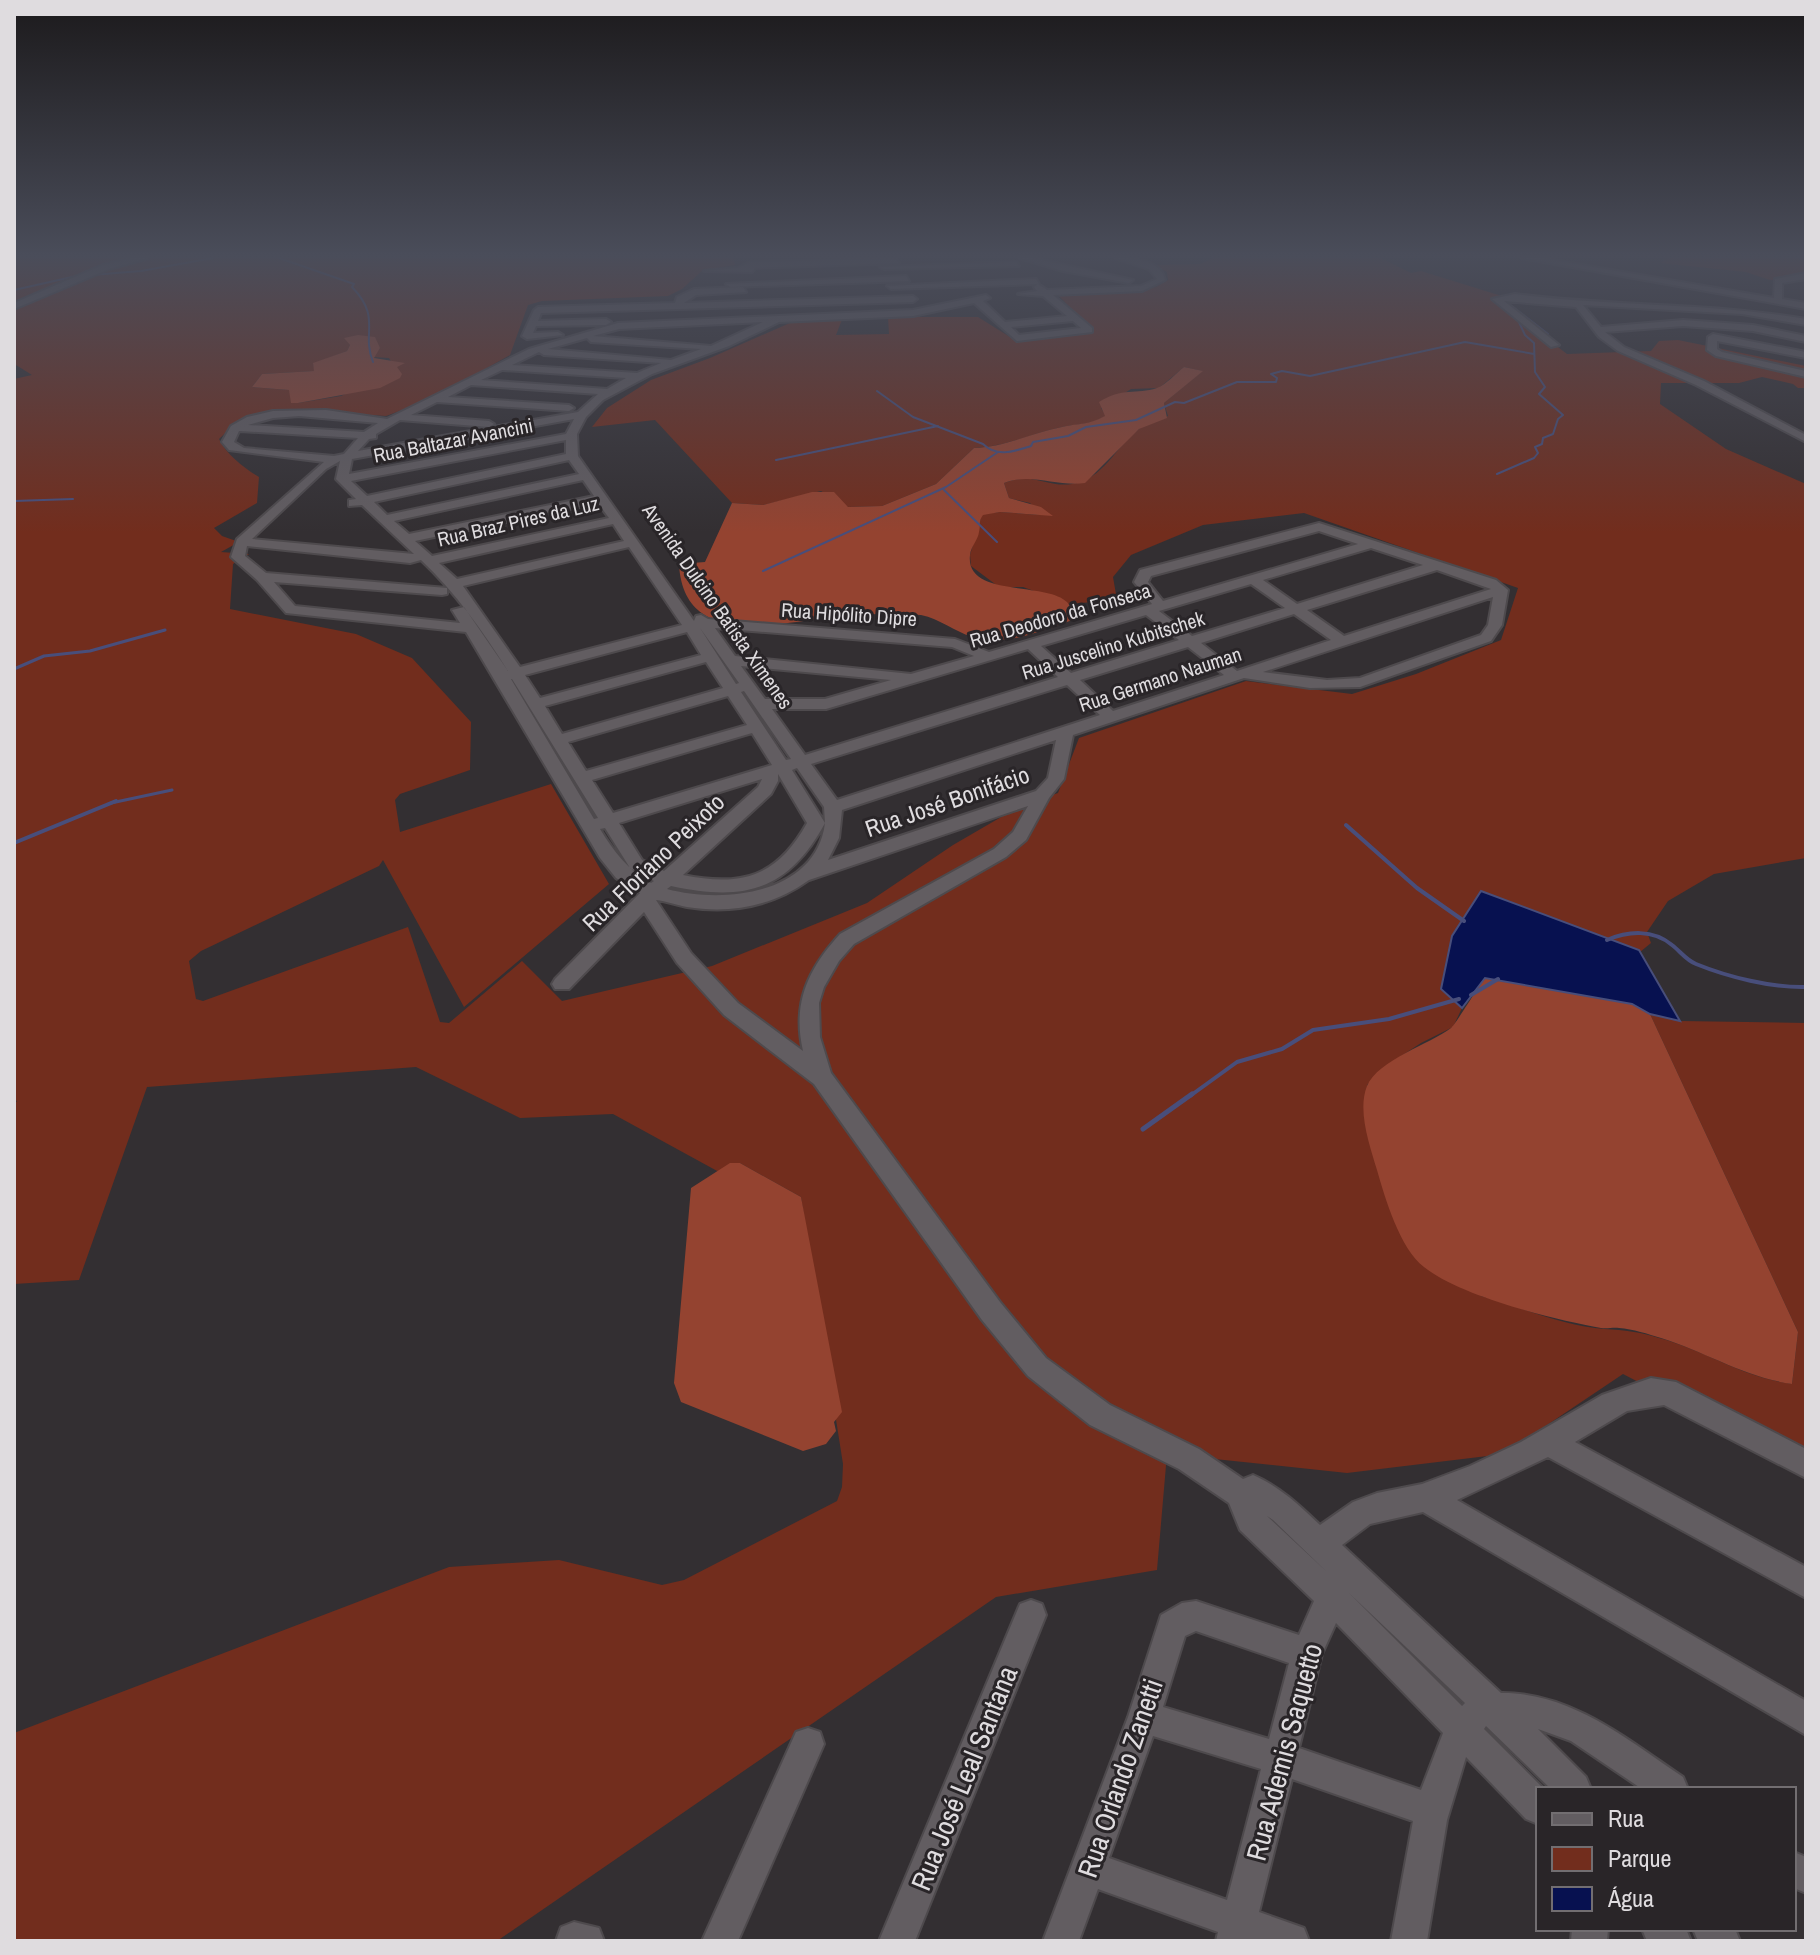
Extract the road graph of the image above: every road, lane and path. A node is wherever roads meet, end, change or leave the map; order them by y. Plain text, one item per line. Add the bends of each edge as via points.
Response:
1 (538, 349) edge
2 (712, 349) edge
3 (723, 349) edge
4 (1622, 349) edge
5 (1713, 349) edge
6 (1776, 349) edge
7 (532, 351) junction
8 (1806, 355) edge
9 (676, 362) junction
10 (499, 366) junction
11 (1806, 374) edge
12 (637, 376) junction
13 (468, 382) junction
14 (606, 392) junction
15 (434, 399) junction
16 (590, 411) junction
17 (388, 419) junction
18 (518, 426) junction
19 (236, 428) junction
20 (358, 436) junction
21 (571, 436) junction
22 (1806, 439) edge
23 (437, 440) junction
24 (572, 456) junction
25 (338, 459) junction
26 (586, 476) junction
27 (342, 479) junction
28 (603, 498) junction
29 (356, 502) junction
30 (384, 519) junction
31 (616, 520) junction
32 (405, 539) junction
33 (242, 542) junction
34 (631, 543) junction
35 (1372, 544) junction
36 (421, 559) junction
37 (1438, 565) junction
38 (262, 577) junction
39 (1254, 580) junction
40 (448, 588) junction
41 (1501, 590) junction
42 (466, 608) junction
43 (1155, 609) junction
44 (1297, 609) junction
45 (697, 625) junction
46 (471, 628) junction
47 (1342, 641) junction
48 (1189, 642) junction
49 (1032, 645) junction
50 (709, 657) junction
51 (989, 657) junction
52 (729, 660) junction
53 (509, 675) junction
54 (1240, 676) junction
55 (915, 678) junction
56 (1071, 679) junction
57 (739, 688) junction
58 (757, 703) junction
59 (535, 704) junction
60 (1112, 718) junction
61 (756, 727) junction
62 (1065, 733) junction
63 (558, 740) junction
64 (784, 767) junction
65 (581, 778) junction
66 (1042, 795) junction
67 (833, 807) junction
68 (608, 820) junction
69 (590, 826) junction
70 (803, 876) junction
71 (669, 879) junction
72 (650, 896) junction
73 (562, 984) dead end
74 (822, 1078) junction
75 (1548, 1442) junction
76 (1806, 1464) edge
77 (1245, 1497) junction
78 (1426, 1498) junction
79 (1320, 1544) junction
80 (1345, 1567) junction
81 (1806, 1583) edge
82 (1331, 1596) junction
83 (1031, 1615) dead end
84 (1307, 1653) junction
85 (1144, 1717) junction
86 (1478, 1717) junction
87 (1806, 1719) edge
88 (808, 1744) dead end
89 (1282, 1759) junction
90 (1571, 1787) edge
91 (1668, 1787) edge
92 (1536, 1804) edge
93 (1433, 1811) junction
94 (1089, 1868) junction
95 (1237, 1931) edge
96 (720, 1941) edge
97 (897, 1941) edge
98 (1061, 1941) edge
99 (1291, 1941) edge
100 (1409, 1941) edge

1 - 7 street
2 - 9 street, Avenida Dulcino Batista Ximenes
3 - 16 street, Avenida Dulcino Batista Ximenes via 643,379
4 - 22 street
5 - 11 street
6 - 8 street
7 - 9 street
7 - 10 street
9 - 12 street, Avenida Dulcino Batista Ximenes
10 - 12 street
10 - 13 street
12 - 14 street, Avenida Dulcino Batista Ximenes
13 - 14 street
13 - 15 street
14 - 16 street, Avenida Dulcino Batista Ximenes
15 - 16 street
15 - 17 street
16 - 18 street
16 - 21 street, Avenida Dulcino Batista Ximenes
16 - 45 street, Avenida Dulcino Batista Ximenes via 585,455
17 - 18 street
17 - 19 street via 285,412
17 - 20 street
18 - 23 street
19 - 20 street
19 - 25 street via 227,438 237,450
20 - 23 street
20 - 25 street
21 - 24 street
21 - 27 street, Rua Baltazar Avancini
23 - 25 street
24 - 26 street, Avenida Dulcino Batista Ximenes
24 - 29 street
25 - 27 street
25 - 29 street via 330,482
25 - 33 street via 322,467
26 - 28 street, Avenida Dulcino Batista Ximenes
26 - 30 street
27 - 29 street
28 - 31 street, Avenida Dulcino Batista Ximenes
28 - 32 street
29 - 30 street
29 - 36 street
30 - 32 street
31 - 34 street, Avenida Dulcino Batista Ximenes
31 - 36 street, Rua Braz Pires da Luz
32 - 36 street
33 - 36 street, Rua Braz Pires da Luz
33 - 38 street via 238,557
34 - 40 street
34 - 45 street, Avenida Dulcino Batista Ximenes
35 - 37 street
35 - 39 street, Rua Deodoro da Fonseca
35 - 43 street via 1324,528 1306,528 1145,573 1141,582
36 - 40 street
37 - 41 street
37 - 44 street, Rua Juscelino Kubitschek
38 - 40 street
38 - 46 street via 291,610
39 - 43 street, Rua Deodoro da Fonseca
39 - 44 street
40 - 42 street
41 - 47 street, Rua Germano Nauman
41 - 54 street via 1495,625 1486,638 1376,678 1329,685
42 - 46 street
42 - 53 street
43 - 48 street
43 - 49 street, Rua Deodoro da Fonseca
44 - 47 street
44 - 48 street, Rua Juscelino Kubitschek
45 - 50 street, Avenida Dulcino Batista Ximenes
45 - 51 street, Rua Hipólito Dipre via 955,643
45 - 52 street, Avenida Dulcino Batista Ximenes
45 - 53 street, Rua Hipólito Dipre
46 - 53 street
47 - 54 street, Rua Germano Nauman
48 - 54 street
48 - 56 street, Rua Juscelino Kubitschek
49 - 51 street, Rua Deodoro da Fonseca
49 - 56 street
50 - 57 street, Avenida Dulcino Batista Ximenes
50 - 59 street
51 - 55 street, Rua Deodoro da Fonseca
52 - 55 street
52 - 57 street, Avenida Dulcino Batista Ximenes
53 - 59 street
53 - 69 street
54 - 60 street, Rua Germano Nauman
55 - 58 street, Rua Deodoro da Fonseca via 814,705
56 - 60 street
56 - 64 street, Rua Juscelino Kubitschek
57 - 58 street, Avenida Dulcino Batista Ximenes
57 - 61 street, Avenida Dulcino Batista Ximenes
57 - 63 street
58 - 64 street, Avenida Dulcino Batista Ximenes
59 - 63 street
60 - 62 street, Rua Germano Nauman
61 - 64 street, Avenida Dulcino Batista Ximenes
61 - 65 street
62 - 66 street, Rua José Bonifácio via 1056,779
62 - 67 street, Rua Germano Nauman
63 - 65 street
64 - 67 street, Avenida Dulcino Batista Ximenes
64 - 68 street, Rua Juscelino Kubitschek
64 - 71 street, Rua Floriano Peixoto
64 - 71 street, Avenida Dulcino Batista Ximenes via 816,823 808,840 776,874 759,884 725,888
65 - 68 street
66 - 70 street, Rua José Bonifácio
66 - 74 street via 1020,836 1000,853 847,939 835,952 813,986 806,1018
67 - 70 street via 836,826 829,844
68 - 69 street, Rua Juscelino Kubitschek
68 - 71 street via 636,864
69 - 72 street via 618,868
70 - 72 street via 750,900
71 - 72 street, Rua Floriano Peixoto
72 - 73 street, Rua Floriano Peixoto
72 - 74 street via 684,958 731,1009
74 - 77 street via 1037,1367 1100,1415 1189,1459
75 - 76 street via 1646,1390 1666,1392
75 - 78 street
75 - 81 street
77 - 79 street via 1253,1489 1260,1491
77 - 82 street via 1242,1505 1250,1520
78 - 79 street via 1369,1510
78 - 87 street
79 - 80 street
80 - 82 street, Rua Ademis Saquetto
80 - 86 street
82 - 84 street, Rua Ademis Saquetto
82 - 86 street
83 - 97 street, Rua José Leal Santana
84 - 85 street, Rua Orlando Zanetti via 1196,1616 1182,1618 1172,1626
84 - 89 street, Rua Ademis Saquetto
85 - 89 street
85 - 94 street, Rua Orlando Zanetti
86 - 90 street
86 - 91 street via 1535,1713 1568,1722
86 - 92 street
86 - 93 street via 1452,1747
88 - 96 street
89 - 93 street
89 - 95 street, Rua Ademis Saquetto
93 - 100 street
94 - 95 street
94 - 98 street, Rua Orlando Zanetti
95 - 99 street

